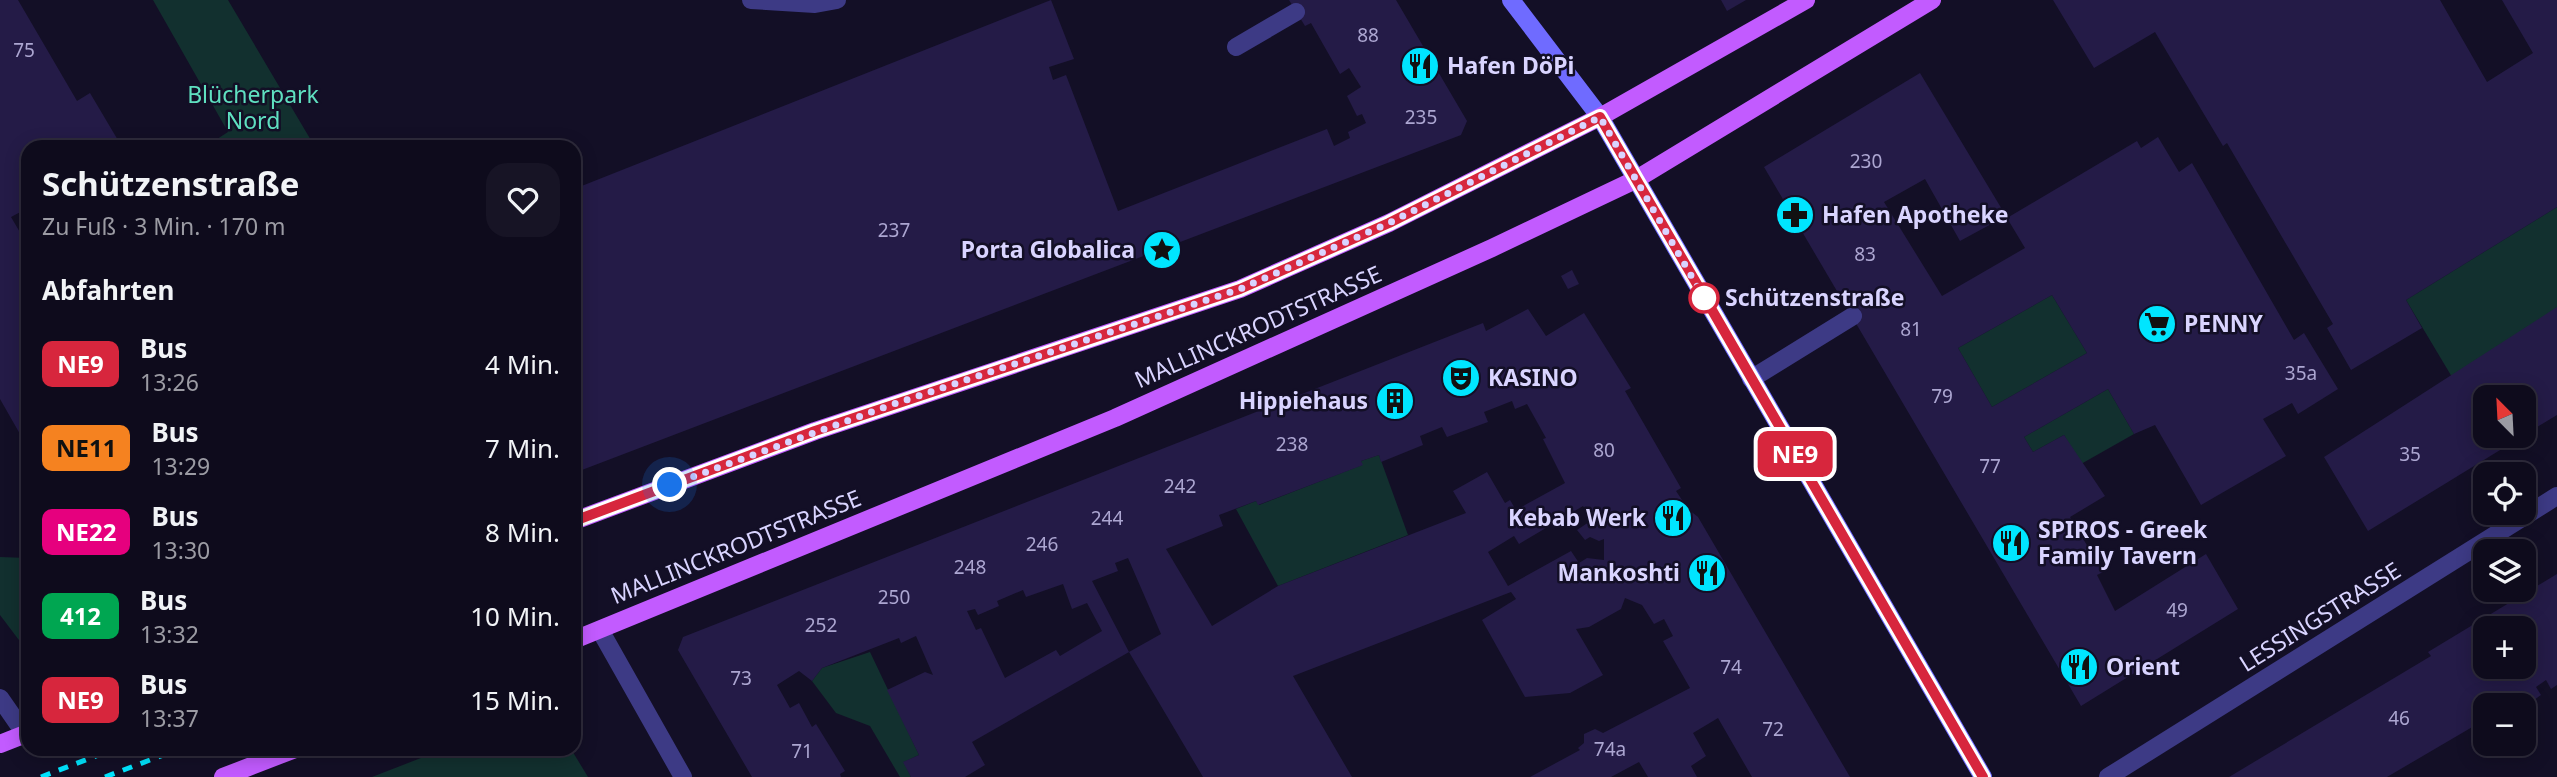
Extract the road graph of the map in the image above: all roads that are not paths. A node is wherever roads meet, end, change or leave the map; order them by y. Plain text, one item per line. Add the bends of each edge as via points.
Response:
1 (751, 0) edge
2 (837, 0) edge
3 (1511, 0) edge
4 (1806, 0) edge
5 (1932, 0) edge
6 (1296, 12) dead end
7 (1236, 47) dead end
8 (1600, 117) junction
9 (1635, 180) junction
10 (1853, 316) dead end
11 (1751, 379) junction
12 (2557, 496) edge
13 (581, 518) edge
14 (600, 630) junction
15 (581, 637) edge
16 (0, 698) edge
17 (21, 727) edge
18 (21, 736) edge
19 (0, 744) edge
20 (277, 756) edge
21 (223, 777) edge
22 (683, 777) edge
23 (1983, 777) edge
24 (2108, 777) edge

1 - 2 street via 815,4
3 - 8 street
4 - 8 main road, MALLINCKRODTSTRASSE
5 - 9 main road, MALLINCKRODTSTRASSE
6 - 7 street
8 - 9 street
8 - 13 main road, MALLINCKRODTSTRASSE via 1389,223 1240,289 815,431
9 - 11 street
9 - 14 main road, MALLINCKRODTSTRASSE via 1115,418
10 - 11 street
11 - 23 street
12 - 24 street, LESSINGSTRASSE
14 - 15 main road, MALLINCKRODTSTRASSE
14 - 22 street
16 - 17 street
18 - 19 main road
20 - 21 main road

